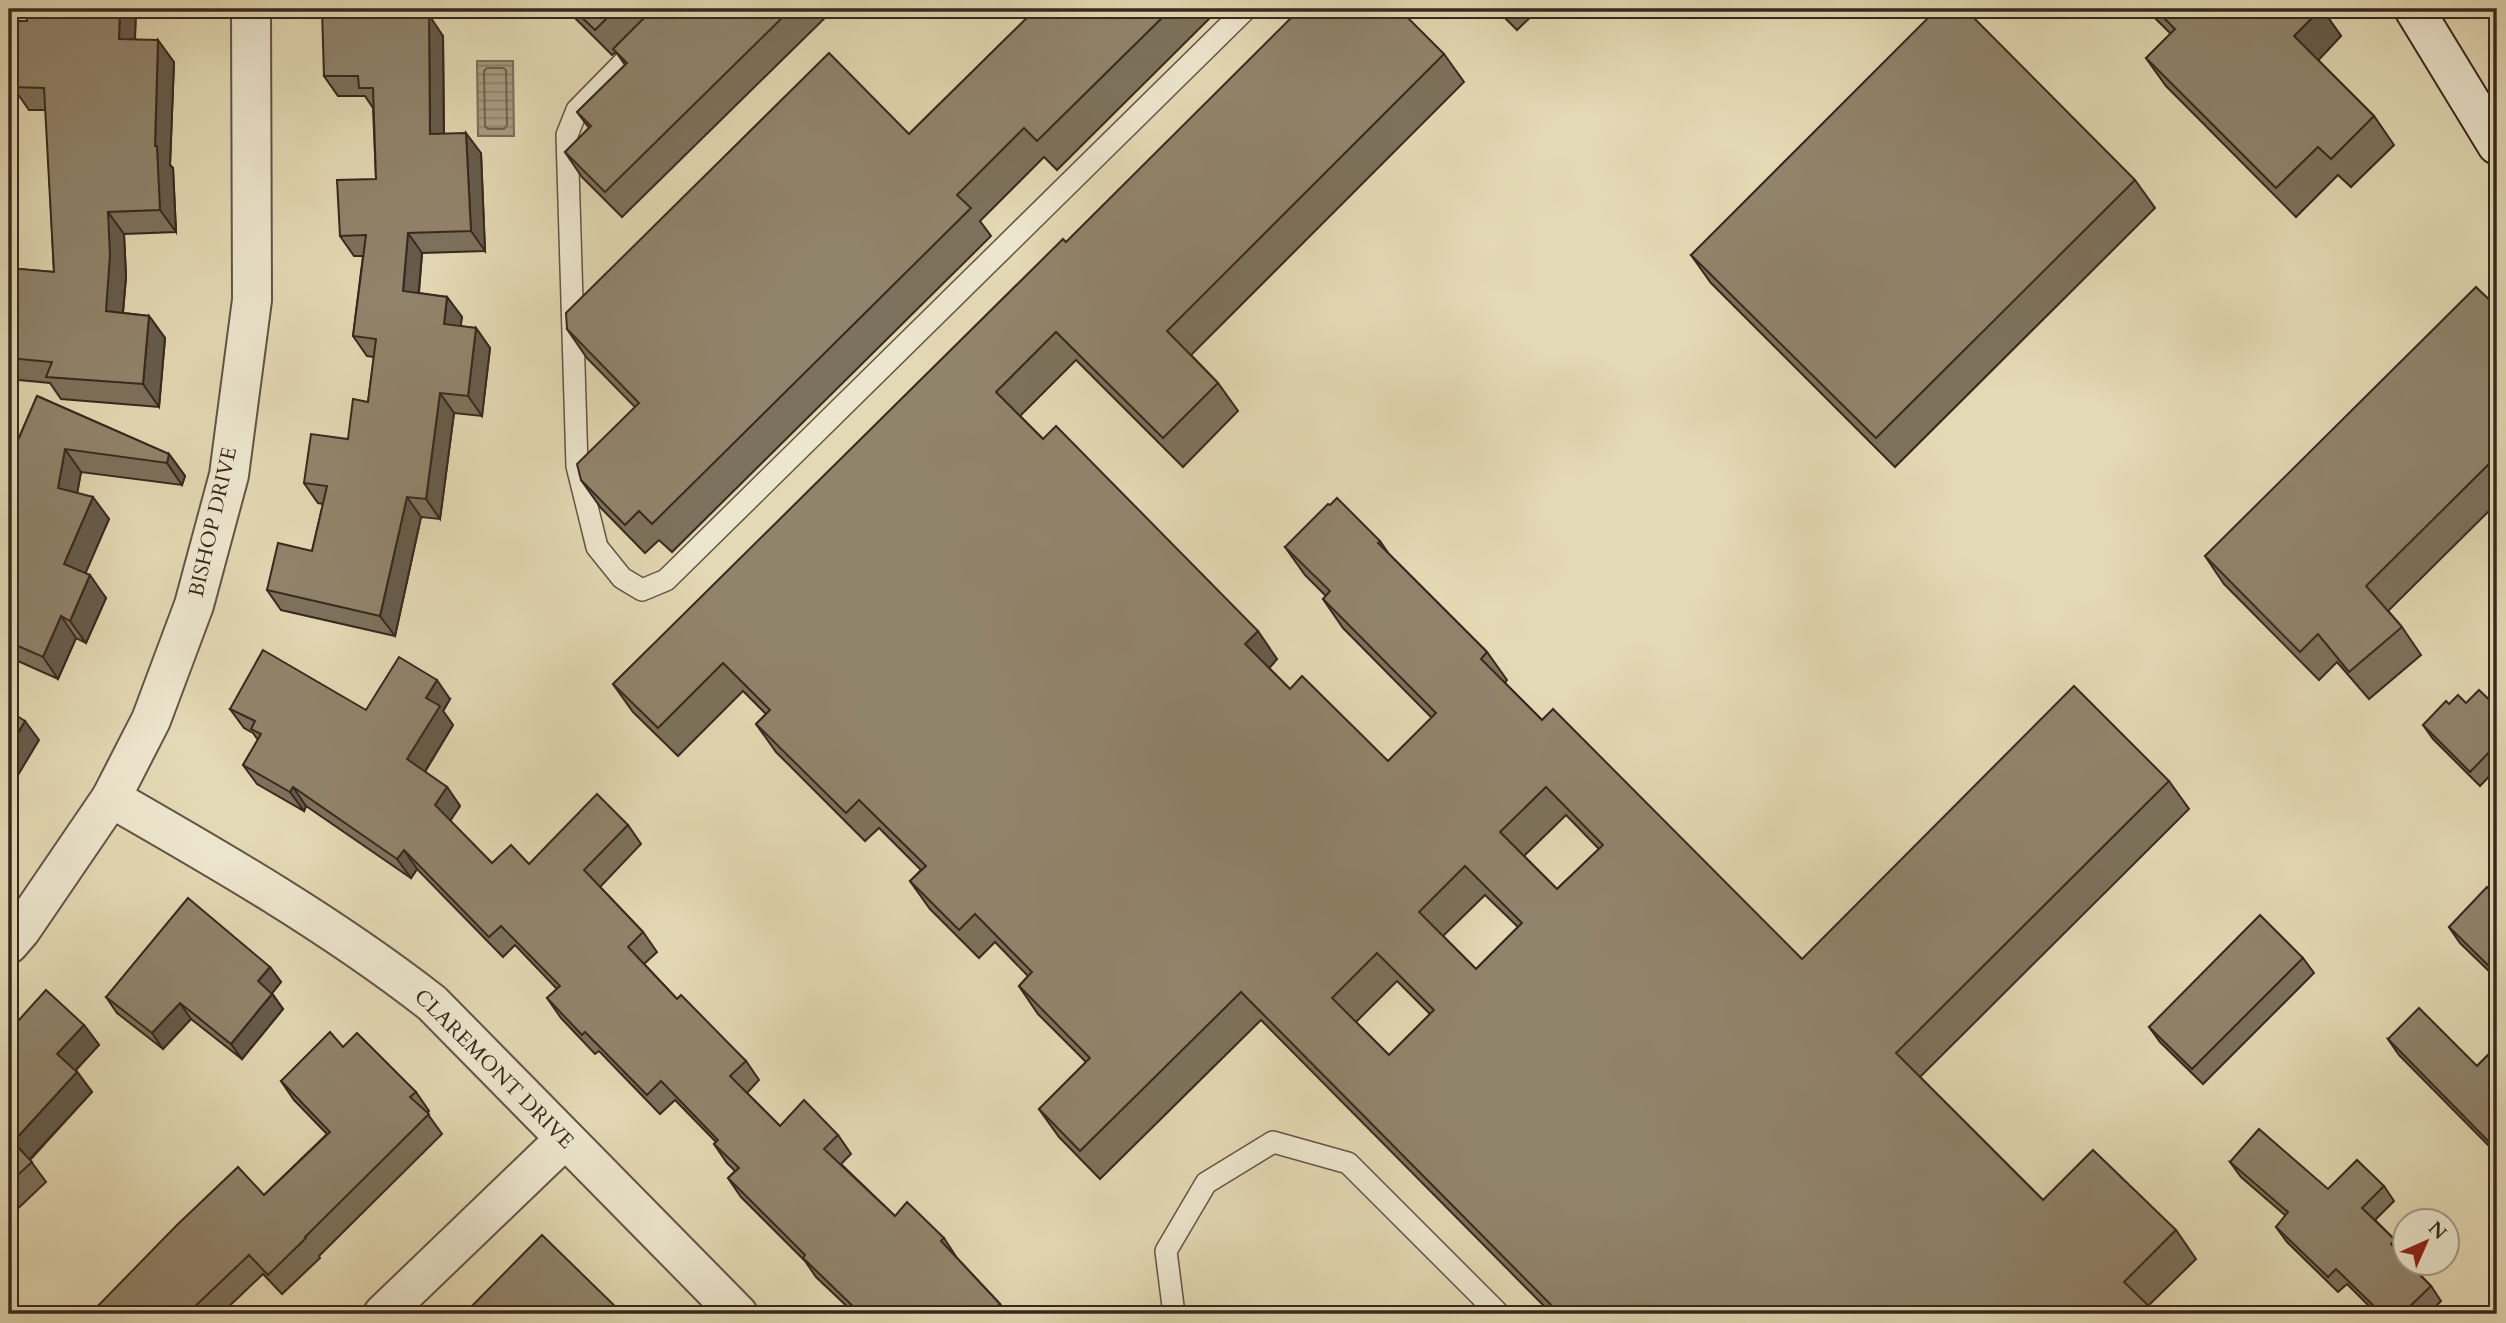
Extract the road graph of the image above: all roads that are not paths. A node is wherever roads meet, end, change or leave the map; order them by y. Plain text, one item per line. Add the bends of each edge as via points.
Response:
1 (251, 9) edge
2 (676, 9) edge
3 (1246, 9) edge
4 (2414, 9) edge
5 (2497, 145) edge
6 (111, 798) junction
7 (9, 944) edge
8 (565, 1139) junction
9 (383, 1314) edge
10 (738, 1314) edge
11 (1174, 1314) edge
12 (1499, 1314) edge

1 - 6 street, BISHOP DRIVE via 252,300 229,475 194,604 152,720
2 - 3 lane via 577,110 567,135 576,466 597,547 622,578 642,590 666,580
4 - 5 street
6 - 7 street, BISHOP DRIVE
6 - 8 street, CLAREMONT DRIVE via 378,961 432,1003
8 - 9 street
8 - 10 street, CLAREMONT DRIVE
11 - 12 lane via 1166,1251 1206,1183 1273,1142 1348,1163

